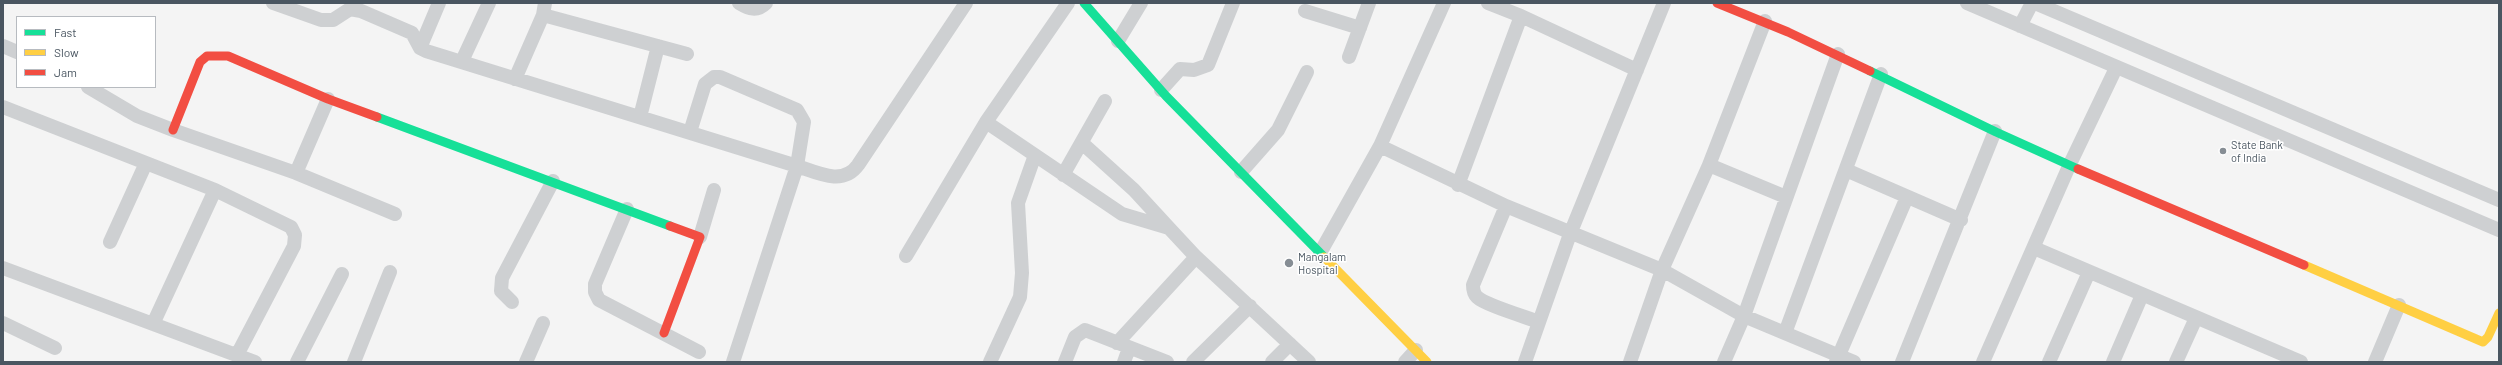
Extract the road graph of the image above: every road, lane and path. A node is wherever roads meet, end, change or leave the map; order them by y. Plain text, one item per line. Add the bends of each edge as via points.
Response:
1 (274, 3) edge
2 (439, 3) edge
3 (489, 3) edge
4 (739, 3) edge
5 (766, 3) edge
6 (966, 3) edge
7 (1068, 3) edge
8 (1084, 3) edge
9 (1142, 3) edge
10 (1233, 3) edge
11 (1369, 3) edge
12 (1444, 3) edge
13 (1488, 3) edge
14 (1664, 3) edge
15 (1717, 3) edge
16 (1967, 3) edge
17 (2034, 3) edge
18 (351, 6) edge
19 (2058, 8) edge
20 (544, 9) edge
21 (1304, 11) dead end
22 (1521, 16) junction
23 (1765, 21) junction
24 (2020, 26) junction
25 (1360, 28) junction
26 (1118, 41) junction
27 (3, 46) edge
28 (658, 46) junction
29 (420, 48) junction
30 (16, 52) edge
31 (686, 54) dead end
32 (1838, 54) junction
33 (1350, 57) dead end
34 (462, 61) junction
35 (2116, 68) junction
36 (1637, 70) junction
37 (1307, 72) dead end
38 (1881, 74) junction
39 (515, 79) junction
40 (92, 88) edge
41 (1161, 90) junction
42 (102, 91) edge
43 (328, 99) junction
44 (1105, 101) dead end
45 (3, 107) edge
46 (640, 117) junction
47 (986, 122) junction
48 (173, 130) junction
49 (1995, 131) junction
50 (690, 132) junction
51 (1082, 143) junction
52 (1380, 146) junction
53 (1035, 155) junction
54 (146, 163) junction
55 (2070, 164) junction
56 (1709, 165) junction
57 (797, 166) junction
58 (1846, 170) junction
59 (296, 172) junction
60 (1241, 172) junction
61 (1063, 175) junction
62 (553, 181) junction
63 (1458, 185) junction
64 (215, 190) junction
65 (714, 190) dead end
66 (1786, 197) junction
67 (1907, 197) junction
68 (2499, 200) edge
69 (1506, 206) junction
70 (627, 209) junction
71 (395, 214) dead end
72 (1961, 220) junction
73 (1169, 228) junction
74 (2499, 230) edge
75 (1570, 234) junction
76 (700, 237) junction
77 (110, 242) dead end
78 (2034, 248) junction
79 (1320, 253) junction
80 (906, 256) dead end
81 (1196, 257) junction
82 (3, 268) edge
83 (1662, 270) junction
84 (390, 272) dead end
85 (2090, 272) junction
86 (342, 274) dead end
87 (2142, 294) junction
88 (512, 302) dead end
89 (2399, 305) junction
90 (1250, 306) junction
91 (2499, 313) edge
92 (1744, 316) junction
93 (2196, 318) junction
94 (1539, 322) junction
95 (3, 323) edge
96 (543, 323) dead end
97 (153, 324) junction
98 (664, 333) junction
99 (1785, 333) junction
100 (2494, 339) edge
101 (1290, 344) junction
102 (1123, 346) junction
103 (55, 348) dead end
104 (1416, 350) junction
105 (699, 352) dead end
106 (237, 354) junction
107 (1838, 359) edge
108 (254, 362) edge
109 (297, 362) edge
110 (354, 362) edge
111 (526, 362) edge
112 (733, 362) edge
113 (990, 362) edge
114 (1065, 362) edge
115 (1124, 362) edge
116 (1167, 362) edge
117 (1193, 362) edge
118 (1272, 362) edge
119 (1309, 362) edge
120 (1405, 362) edge
121 (1427, 362) edge
122 (1525, 362) edge
123 (1630, 362) edge
124 (1724, 362) edge
125 (1854, 362) edge
126 (1902, 362) edge
127 (1983, 362) edge
128 (2049, 362) edge
129 (2113, 362) edge
130 (2176, 362) edge
131 (2300, 362) edge
132 (2375, 362) edge

1 - 18 street via 321,20 333,20
2 - 29 street
3 - 34 street
4 - 5 street via 758,9
6 - 57 street via 853,172 844,177 830,176
7 - 47 street
8 - 26 street
9 - 26 street
10 - 41 street via 1208,65 1202,69 1180,69
11 - 25 street
12 - 52 street
13 - 22 street
14 - 36 street
15 - 23 street
16 - 24 street
17 - 19 street
17 - 24 street
18 - 29 street via 415,35
19 - 68 street
20 - 28 street
20 - 39 street
21 - 25 street
22 - 36 street
22 - 63 street
23 - 32 street
23 - 56 street
24 - 35 street
25 - 33 street
26 - 41 street
27 - 30 street
28 - 31 street
28 - 46 street
29 - 34 street
32 - 38 street
32 - 66 street
34 - 39 street
35 - 55 street
35 - 74 street
36 - 75 street
37 - 60 street via 1278,130
38 - 49 street
38 - 58 street
39 - 46 street
40 - 42 street
41 - 60 street
42 - 48 street via 137,116
43 - 48 street via 228,56 207,56 200,62
43 - 59 street
43 - 62 street
44 - 51 street
45 - 54 street
46 - 50 street
47 - 53 street
47 - 80 street
48 - 59 street
49 - 55 street
49 - 72 street
50 - 57 street
50 - 57 street via 705,84 709,79 720,77 797,110 804,122
51 - 61 street
51 - 73 street via 1134,190
52 - 63 street
52 - 79 street
53 - 61 street
53 - 113 street via 1018,203 1022,273 1020,297
54 - 64 street
54 - 77 street
55 - 78 street
55 - 89 street
56 - 66 street
56 - 83 street
57 - 112 street
58 - 67 street
58 - 99 street
59 - 71 street
60 - 79 street
61 - 73 street via 1122,214
62 - 70 street
62 - 88 street via 502,278 501,291
63 - 69 street
64 - 97 street
64 - 106 street via 291,228 294,235 294,246
65 - 76 street
66 - 92 street
67 - 72 street
67 - 107 street
69 - 75 street
69 - 94 street via 1476,277 1474,291 1477,297 1486,302
70 - 76 street
70 - 98 street via 595,284 595,292 604,304
72 - 126 street
73 - 81 street
75 - 83 street
75 - 94 street
76 - 98 street
78 - 85 street
78 - 127 street
79 - 104 street
81 - 90 street
81 - 102 street
82 - 97 street
83 - 92 street
83 - 123 street
84 - 110 street
85 - 87 street
85 - 128 street
86 - 109 street
87 - 93 street
87 - 129 street
89 - 100 street via 2483,342
89 - 132 street
90 - 101 street
90 - 117 street
91 - 100 street
92 - 99 street
92 - 124 street
93 - 130 street
93 - 131 street
94 - 122 street
95 - 103 street
96 - 111 street
97 - 106 street
98 - 105 street
99 - 107 street
101 - 118 street
101 - 119 street
102 - 114 street via 1089,330 1080,332 1074,337
102 - 115 street
102 - 116 street
104 - 120 street
104 - 121 street
106 - 108 street
107 - 125 street

